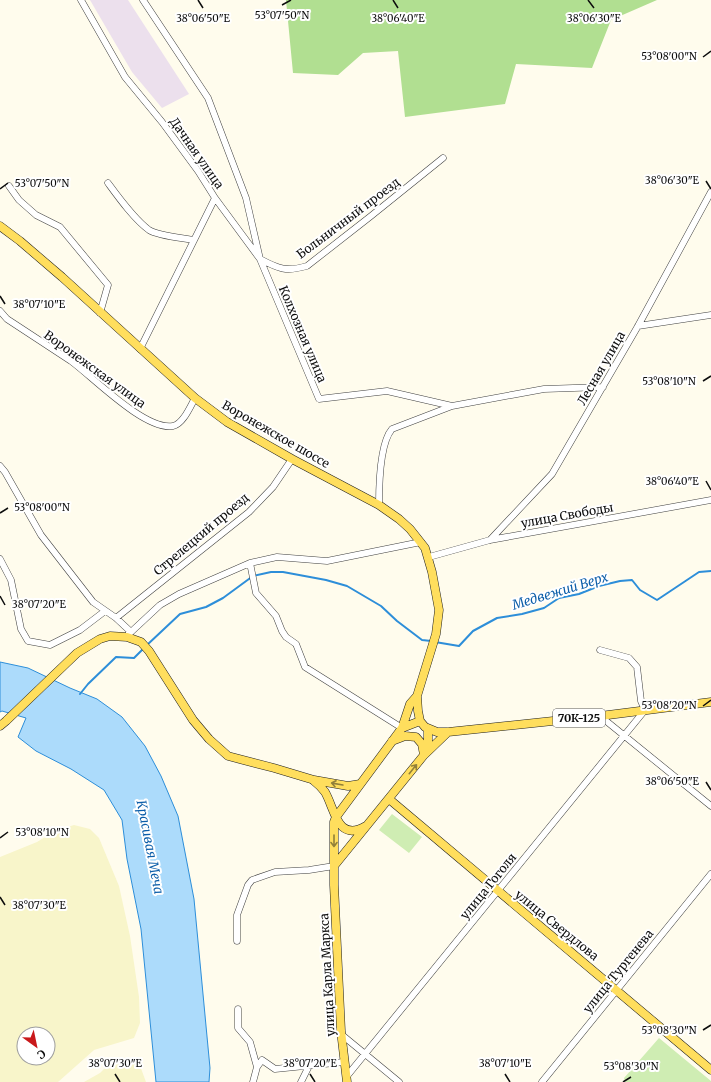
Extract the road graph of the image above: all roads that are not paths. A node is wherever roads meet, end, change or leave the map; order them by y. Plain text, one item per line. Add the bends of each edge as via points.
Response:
1 (81, 0) edge
2 (143, 0) edge
3 (443, 158) dead end
4 (108, 183) dead end
5 (9, 186) dead end
6 (711, 192) edge
7 (215, 198) junction
8 (0, 226) edge
9 (194, 240) junction
10 (260, 259) junction
11 (0, 311) edge
12 (100, 313) junction
13 (711, 315) edge
14 (638, 326) junction
15 (140, 349) junction
16 (603, 387) junction
17 (195, 398) junction
18 (452, 406) junction
19 (292, 459) junction
20 (0, 466) edge
21 (711, 500) edge
22 (379, 504) junction
23 (490, 540) junction
24 (421, 542) junction
25 (429, 557) junction
26 (0, 559) edge
27 (250, 563) junction
28 (105, 611) junction
29 (116, 618) junction
30 (129, 634) junction
31 (600, 650) dead end
32 (417, 695) junction
33 (711, 702) edge
34 (644, 710) junction
35 (600, 716) junction
36 (420, 720) junction
37 (3, 724) edge
38 (402, 728) junction
39 (428, 729) junction
40 (448, 732) junction
41 (624, 735) junction
42 (392, 741) junction
43 (424, 755) junction
44 (314, 780) junction
45 (360, 784) junction
46 (388, 799) junction
47 (711, 806) edge
48 (336, 817) junction
49 (368, 824) junction
50 (334, 866) junction
51 (711, 874) edge
52 (498, 892) junction
53 (237, 941) dead end
54 (617, 990) junction
55 (238, 1009) dead end
56 (342, 1035) junction
57 (365, 1054) junction
58 (344, 1062) junction
59 (309, 1066) junction
60 (257, 1067) junction
61 (711, 1070) edge
62 (347, 1079) edge
63 (253, 1082) edge
64 (301, 1082) edge
65 (399, 1082) edge
66 (542, 1082) edge

1 - 7 street, Дачная улица via 125,77 162,122
2 - 10 street via 208,98 246,198
3 - 10 street, Больничный проезд via 307,266 294,270 278,268
4 - 9 street via 130,211 150,230 167,236
5 - 12 street via 19,200 36,215 60,227 108,285
6 - 14 street, Лесная улица
7 - 9 street, Дачная улица
7 - 10 street, Колхозная улица
8 - 12 main road, Воронежское шоссе
9 - 15 street, Дачная улица
10 - 18 street, Колхозная улица via 319,399 387,391
11 - 17 street, Воронежская улица via 72,362 137,415 160,424 179,424
12 - 15 main road, Воронежское шоссе
13 - 14 street
14 - 16 street, Лесная улица
15 - 17 main road, Воронежское шоссе
16 - 18 street, Колхозная улица via 544,389
16 - 23 street, Лесная улица via 552,474
17 - 19 main road, Воронежское шоссе via 227,422
18 - 22 street via 392,429 387,435 379,480
19 - 22 main road, Воронежское шоссе
19 - 29 street, Стрелецкий проезд via 273,487 249,512
20 - 28 street via 41,535 93,602
21 - 23 street, улица Свободы
22 - 24 main road, Воронежское шоссе via 399,519
23 - 25 street, улица Свободы
24 - 25 main road, Воронежское шоссе
24 - 27 street via 327,560 277,556
25 - 32 main road, Воронежское шоссе via 439,610 436,634
26 - 28 street via 11,580 21,629 28,641 50,645 80,630
27 - 30 street via 160,604
27 - 38 street via 256,593 276,616 286,637 296,644 305,667
28 - 29 street
29 - 30 street
30 - 37 main road via 100,639 77,653
30 - 44 main road via 149,651 194,720 209,739 228,756
31 - 34 street via 629,658 637,667
32 - 36 main road
32 - 38 main road, Воронежское шоссе via 410,704
33 - 34 main road, 70К-125
34 - 35 main road, 70К-125
34 - 41 street, улица Гоголя
35 - 40 main road, 70К-125
35 - 41 street
36 - 38 main road
36 - 39 main road
38 - 42 main road
39 - 40 main road
39 - 43 main road via 428,744
40 - 43 main road
41 - 47 street
41 - 52 street, улица Гоголя
42 - 43 main road via 406,736 416,737 422,744
42 - 45 main road
46 -> 43 main road
45 -> 44 main road via 348,786
44 - 48 main road via 326,793
45 - 48 main road
46 - 49 main road
46 - 52 main road, улица Свердлова
48 - 49 main road via 342,827 351,831
48 -> 50 main road, улица Карла Маркса
49 - 50 main road
50 - 53 street via 274,872 252,880 237,915
50 - 56 main road, улица Карла Маркса
51 - 54 street, улица Тургенева
52 - 54 main road, улица Свердлова
52 - 57 street, улица Гоголя
54 - 61 main road, улица Свердлова
54 - 66 street, улица Тургенева
55 - 60 street via 238,1028 250,1042
56 - 57 street
56 - 58 main road, улица Карла Маркса
57 - 62 street, улица Гоголя
57 - 65 street
58 - 59 street
58 - 62 main road, улица Карла Маркса
59 - 60 street via 275,1069 262,1060
59 - 64 street
60 - 63 street

